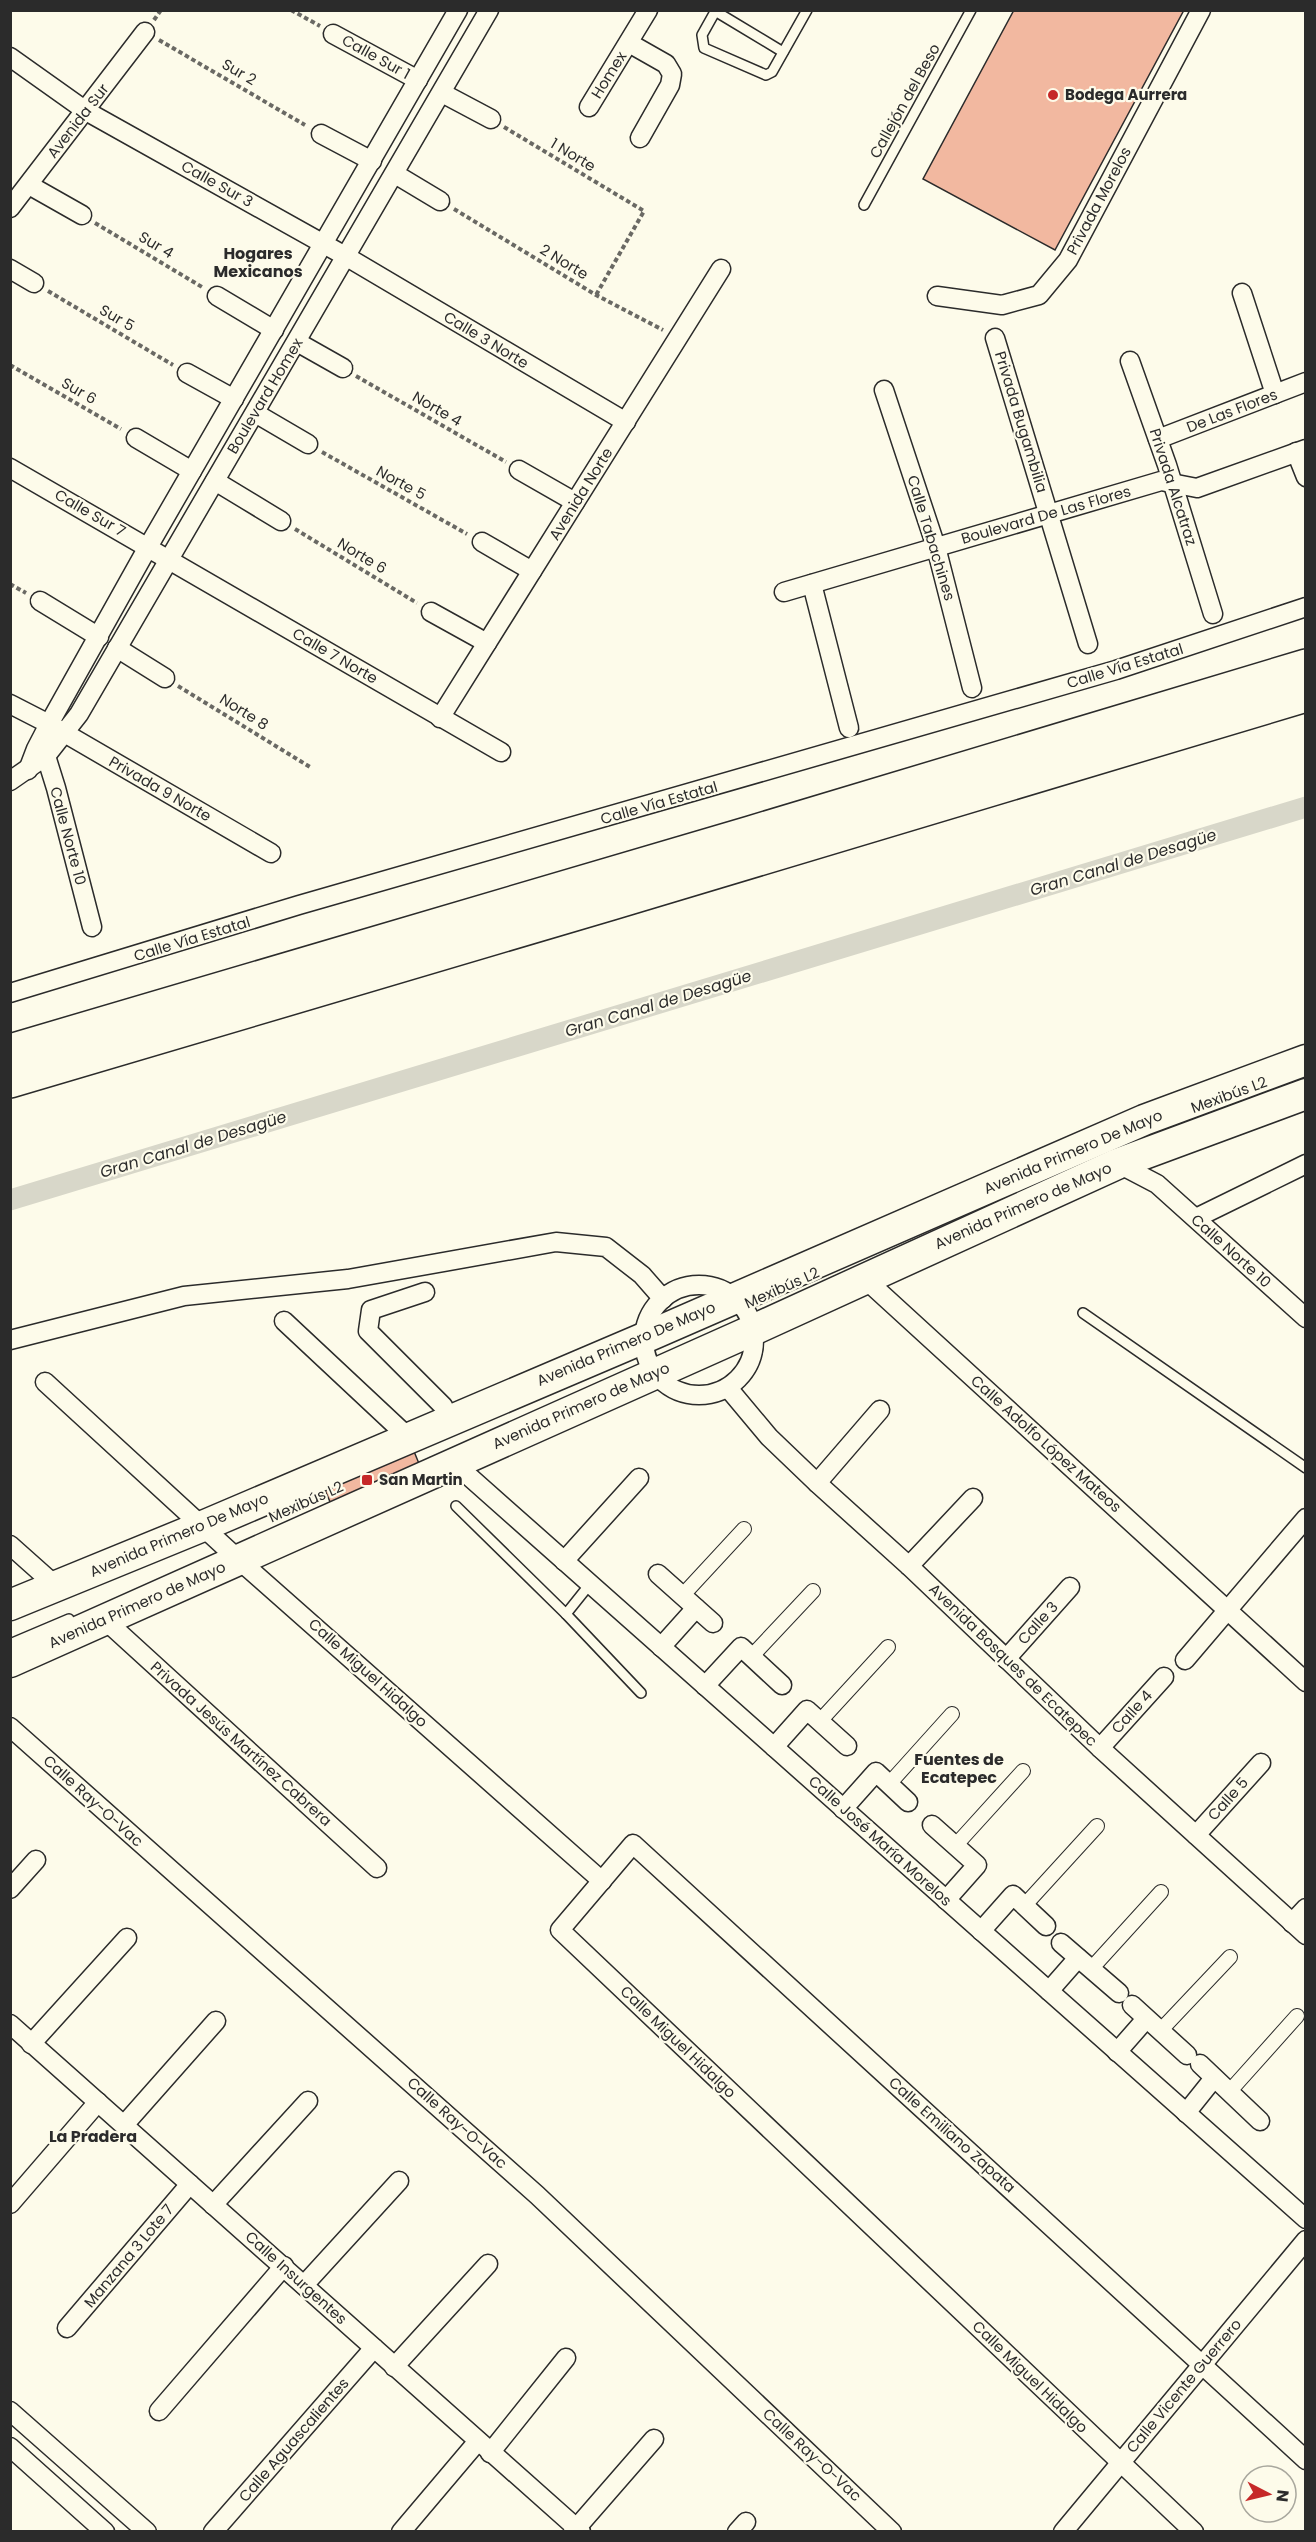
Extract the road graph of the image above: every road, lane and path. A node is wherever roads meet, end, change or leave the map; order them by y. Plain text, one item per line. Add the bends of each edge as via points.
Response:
1 (291, 10) edge
2 (458, 10) edge
3 (489, 10) edge
4 (648, 10) edge
5 (807, 10) edge
6 (971, 10) edge
7 (1201, 10) edge
8 (716, 11) edge
9 (145, 32) joint
10 (333, 34) joint
11 (629, 43) junction
12 (783, 52) junction
13 (10, 57) edge
14 (418, 80) junction
15 (442, 93) junction
16 (589, 107) dead end
17 (87, 111) junction
18 (491, 119) joint
19 (321, 134) joint
20 (640, 138) dead end
21 (372, 161) junction
22 (395, 174) junction
23 (29, 184) junction
24 (441, 201) joint
25 (864, 205) dead end
26 (10, 208) edge
27 (82, 215) joint
28 (324, 244) junction
29 (347, 257) junction
30 (721, 269) dead end
31 (10, 270) edge
32 (34, 283) joint
33 (1242, 293) dead end
34 (596, 295) junction
35 (217, 296) joint
36 (937, 296) dead end
37 (274, 330) junction
38 (678, 338) junction
39 (995, 338) dead end
40 (297, 342) junction
41 (1130, 361) dead end
42 (10, 364) edge
43 (343, 368) joint
44 (187, 373) joint
45 (1305, 382) edge
46 (884, 390) dead end
47 (1275, 394) junction
48 (234, 399) junction
49 (255, 413) junction
50 (626, 422) junction
51 (136, 438) joint
52 (1158, 439) junction
53 (308, 444) joint
54 (1301, 451) edge
55 (10, 468) edge
56 (519, 470) joint
57 (192, 471) junction
58 (1305, 477) edge
59 (215, 481) junction
60 (1172, 483) junction
61 (575, 502) junction
62 (1050, 514) junction
63 (282, 521) joint
64 (482, 542) joint
65 (148, 547) junction
66 (936, 547) junction
67 (169, 559) junction
68 (532, 571) junction
69 (812, 584) junction
70 (784, 592) dead end
71 (40, 601) dead end
72 (1305, 607) edge
73 (431, 612) joint
74 (1213, 614) dead end
75 (99, 637) junction
76 (487, 643) junction
77 (1088, 644) dead end
78 (117, 648) junction
79 (1305, 666) edge
80 (165, 678) joint
81 (972, 688) dead end
82 (1305, 695) edge
83 (10, 704) edge
84 (441, 718) junction
85 (49, 724) junction
86 (849, 728) dead end
87 (65, 734) junction
88 (501, 752) dead end
89 (41, 753) junction
90 (310, 767) dead end
91 (10, 781) edge
92 (272, 853) dead end
93 (92, 927) dead end
94 (10, 993) edge
95 (10, 1051) edge
96 (1305, 1060) edge
97 (10, 1081) edge
98 (1305, 1094) edge
99 (1126, 1146) junction
100 (1305, 1164) edge
101 (1157, 1184) junction
102 (1196, 1218) junction
103 (896, 1240) dead end
104 (864, 1278) junction
105 (424, 1292) dead end
106 (805, 1295) dead end
107 (663, 1299) junction
108 (1083, 1313) dead end
109 (747, 1315) junction
110 (1305, 1318) edge
111 (284, 1321) dead end
112 (10, 1340) edge
113 (649, 1359) junction
114 (45, 1382) dead end
115 (728, 1388) junction
116 (880, 1410) dead end
117 (449, 1419) junction
118 (519, 1423) dead end
119 (408, 1437) junction
120 (454, 1463) junction
121 (1305, 1468) edge
122 (639, 1478) dead end
123 (817, 1483) junction
124 (973, 1498) dead end
125 (277, 1506) dead end
126 (456, 1506) dead end
127 (1305, 1518) edge
128 (744, 1529) dead end
129 (210, 1533) junction
130 (10, 1545) edge
131 (230, 1556) junction
132 (564, 1561) junction
133 (909, 1566) junction
134 (658, 1574) dead end
135 (590, 1584) junction
136 (56, 1586) junction
137 (1070, 1587) dead end
138 (813, 1591) dead end
139 (689, 1602) junction
140 (10, 1605) edge
141 (1228, 1610) junction
142 (566, 1614) junction
143 (91, 1618) junction
144 (712, 1623) dead end
145 (10, 1644) edge
146 (661, 1647) junction
147 (888, 1647) dead end
148 (751, 1657) junction
149 (1006, 1659) junction
150 (1185, 1660) dead end
151 (10, 1662) edge
152 (1164, 1677) dead end
153 (1305, 1682) edge
154 (782, 1685) dead end
155 (705, 1686) junction
156 (640, 1693) dead end
157 (952, 1714) dead end
158 (820, 1721) junction
159 (10, 1727) edge
160 (847, 1746) dead end
161 (774, 1747) junction
162 (1100, 1748) junction
163 (1261, 1762) dead end
164 (1023, 1771) dead end
165 (889, 1784) junction
166 (908, 1802) dead end
167 (843, 1809) junction
168 (932, 1825) dead end
169 (1097, 1826) dead end
170 (1196, 1835) junction
171 (955, 1846) junction
172 (36, 1860) dead end
173 (377, 1868) dead end
174 (602, 1881) junction
175 (10, 1889) edge
176 (1161, 1892) dead end
177 (946, 1900) junction
178 (1024, 1905) junction
179 (1305, 1908) edge
180 (1046, 1926) dead end
181 (1299, 1929) edge
182 (981, 1931) junction
183 (127, 1938) dead end
184 (1061, 1943) dead end
185 (1230, 1957) dead end
186 (1085, 1964) junction
187 (1049, 1991) junction
188 (1297, 2016) dead end
189 (1146, 2019) junction
190 (216, 2021) dead end
191 (10, 2024) edge
192 (1160, 2031) junction
193 (31, 2044) junction
194 (1117, 2052) junction
195 (1214, 2078) junction
196 (1229, 2092) junction
197 (98, 2102) junction
198 (308, 2102) dead end
199 (1186, 2113) junction
200 (1260, 2121) dead end
201 (124, 2125) junction
202 (399, 2181) dead end
203 (190, 2184) junction
204 (10, 2204) edge
205 (213, 2205) junction
206 (1305, 2219) edge
207 (1305, 2240) edge
208 (488, 2264) dead end
209 (284, 2266) junction
210 (304, 2285) junction
211 (67, 2328) dead end
212 (374, 2348) junction
213 (566, 2358) dead end
214 (1203, 2364) junction
215 (394, 2367) junction
216 (10, 2411) edge
217 (159, 2411) dead end
218 (654, 2439) dead end
219 (10, 2447) edge
220 (484, 2447) junction
221 (1305, 2460) edge
222 (1120, 2463) junction
223 (577, 2530) edge
224 (105, 2532) edge
225 (147, 2532) edge
226 (213, 2532) edge
227 (401, 2532) edge
228 (892, 2532) edge
229 (1063, 2532) edge
230 (1194, 2532) edge

1 - 10 path
2 - 14 street, Boulevard Homex
3 - 15 street, Boulevard Homex
4 - 11 street, Homex
5 - 12 lane
6 - 25 lane, Callejón del Beso
7 - 36 street, Privada Morelos via 1068,260 1039,295 1002,305
8 - 12 lane
8 - 12 lane via 702,35 704,48 766,75 772,72
9 - 17 street, Avenida Sur
9 - 19 path, Sur 2
10 - 14 street, Calle Sur 1
11 - 16 street, Homex
11 - 20 street, Homex via 666,64 672,74 670,85
13 - 17 street, Calle Sur 3
14 - 21 street, Boulevard Homex
15 - 18 street
15 - 22 street, Boulevard Homex
17 - 23 street, Avenida Sur
17 - 28 street, Calle Sur 3
18 - 34 path, 1 Norte via 644,211
19 - 21 street
21 - 28 street, Boulevard Homex
22 - 24 street
22 - 29 street, Boulevard Homex
23 - 26 street, Avenida Sur
23 - 27 street
24 - 34 path, 2 Norte
27 - 35 path, Sur 4
28 - 29 street, Calle Sur 3
28 - 37 street, Boulevard Homex
29 - 40 street, Boulevard Homex
29 - 50 street, Calle 3 Norte
30 - 38 street, Avenida Norte
31 - 32 street
32 - 44 path, Sur 5
33 - 47 street
34 - 38 path, 2 Norte
35 - 37 street
37 - 48 street, Boulevard Homex
38 - 50 street, Avenida Norte
39 - 62 street, Privada Bugambilia
40 - 43 street
40 - 49 street, Boulevard Homex
41 - 52 street, Privada Alcatraz
42 - 51 path, Sur 6
43 - 56 path, Norte 4
44 - 48 street
45 - 47 street, De Las Flores
46 - 66 street, Calle Tabachines
47 - 52 street, De Las Flores
48 - 57 street, Boulevard Homex
49 - 53 street
49 - 59 street, Boulevard Homex
50 - 61 street, Avenida Norte
51 - 57 street
52 - 60 street, Privada Alcatraz
53 - 64 path, Norte 5
54 - 58 street
54 - 60 street, Boulevard De Las Flores via 1197,488
55 - 65 street, Calle Sur 7
56 - 61 street
57 - 65 street, Boulevard Homex
59 - 63 street
59 - 67 street, Boulevard Homex
60 - 62 street, Boulevard De Las Flores via 1161,481
60 - 74 street, Privada Alcatraz
61 - 68 street, Avenida Norte
62 - 66 street, Boulevard De Las Flores
62 - 77 street, Privada Bugambilia
63 - 73 path, Norte 6
64 - 68 street
65 - 67 street, Calle Sur 7
65 - 75 street, Boulevard Homex
66 - 69 street, Boulevard De Las Flores
66 - 81 street, Calle Tabachines
67 - 78 street, Boulevard Homex
67 - 84 street, Calle 7 Norte
68 - 76 street, Avenida Norte
69 - 70 street, Boulevard De Las Flores
69 - 86 street
71 - 75 street
72 - 94 street, Calle Vía Estatal via 1116,670
73 - 76 street
75 - 85 street, Boulevard Homex
76 - 84 street, Avenida Norte
78 - 80 street
78 - 87 street, Boulevard Homex
79 - 95 highway
80 - 90 path, Norte 8
82 - 97 highway via 561,920
83 - 85 street, Privada 9 Norte
84 - 88 street, Calle 7 Norte
85 - 87 street, Privada 9 Norte
85 - 89 street, Boulevard Homex
87 - 89 street, Boulevard Homex
87 - 92 street, Privada 9 Norte
89 - 91 street, Boulevard Homex via 28,770
89 - 93 street, Calle Norte 10
96 - 99 highway, Avenida Primero De Mayo via 1243,1084
98 - 99 highway, Avenida Primero De Mayo via 1257,1112
99 - 101 street
99 - 101 street, Calle Norte 10
99 - 104 highway, Avenida Primero de Mayo
99 - 106 lane, Mexibús L2
99 - 109 highway, Avenida Primero De Mayo
100 - 102 street
101 - 102 street, Calle Norte 10
102 - 110 street, Calle Norte 10
103 - 109 lane, Mexibús L2
104 - 109 highway, Avenida Primero de Mayo
104 - 141 street, Calle Adolfo López Mateos
105 - 117 street via 372,1310 368,1331 443,1406
107 - 109 street via 690,1285 705,1285 720,1289
107 - 112 street, Avenida Primero De Mayo via 642,1275 606,1247 556,1242 348,1279 184,1296
107 - 113 street via 653,1310
108 - 121 lane
109 - 113 highway, Avenida Primero De Mayo
109 - 115 street via 753,1352 744,1372
111 - 119 street
113 - 115 street via 675,1390 702,1396
113 - 117 highway, Avenida Primero De Mayo
113 - 120 highway, Avenida Primero de Mayo
113 - 125 lane, Mexibús L2
114 - 129 street, Calle Miguel Hidalgo
115 - 123 street, Avenida Bosques de Ecatepec via 769,1437
116 - 123 street
117 - 119 highway, Avenida Primero De Mayo
118 - 131 lane, Mexibús L2
119 - 129 highway, Avenida Primero De Mayo
120 - 131 highway, Avenida Primero de Mayo
120 - 132 street, Calle José María Morelos
122 - 132 street
123 - 133 street, Avenida Bosques de Ecatepec
124 - 133 street
126 - 142 lane
127 - 141 street
128 - 139 street
129 - 131 street, Calle Miguel Hidalgo
129 - 136 highway, Avenida Primero De Mayo
130 - 136 street
131 - 143 highway, Avenida Primero de Mayo
131 - 174 street, Calle Miguel Hidalgo
132 - 135 street, Calle José María Morelos
133 - 149 street, Avenida Bosques de Ecatepec
134 - 139 street
135 - 142 lane
135 - 146 street, Calle José María Morelos
136 - 140 highway, Avenida Primero De Mayo
137 - 149 street, Calle 3
138 - 148 street
139 - 144 street
139 - 146 street
141 - 150 street
141 - 153 street, Calle Adolfo López Mateos
142 - 156 lane
143 - 145 lane
143 - 151 highway, Avenida Primero de Mayo
143 - 173 street, Privada Jesús Martínez Cabrera
146 - 155 street, Calle José María Morelos
147 - 158 street
148 - 154 street
148 - 155 street via 741,1647
149 - 162 street, Avenida Bosques de Ecatepec
152 - 162 street, Calle 4
155 - 161 street, Calle José María Morelos
157 - 165 street
158 - 160 street
158 - 161 street via 807,1710
159 - 228 street, Calle Ray-O-Vac via 537,2195
161 - 167 street, Calle José María Morelos
162 - 170 street, Avenida Bosques de Ecatepec
163 - 170 street, Calle 5
164 - 171 street
165 - 166 street
165 - 167 street via 876,1772
167 - 177 street, Calle José María Morelos
168 - 171 street
169 - 178 street
170 - 181 street, Avenida Bosques de Ecatepec
171 - 177 street via 977,1866
172 - 175 street
174 - 214 street, Calle Emiliano Zapata via 633,1844
174 - 222 street, Calle Miguel Hidalgo via 560,1930
176 - 186 street
177 - 182 street, Calle José María Morelos
178 - 180 street
178 - 182 street via 1013,1895
179 - 181 street
182 - 187 street, Calle José María Morelos
183 - 193 street
184 - 186 street
185 - 192 street
186 - 187 street
186 - 189 street
187 - 194 street, Calle José María Morelos
188 - 196 street
189 - 192 street
189 - 194 street
190 - 201 street
191 - 193 street, Calle Insurgentes
192 - 195 street
193 - 197 street, Calle Insurgentes
194 - 199 street, Calle José María Morelos
195 - 196 street
195 - 199 street
196 - 200 street
197 - 201 street, Calle Insurgentes
197 - 204 street
198 - 205 street
199 - 206 street, Calle José María Morelos
201 - 203 street, Calle Insurgentes
202 - 210 street
203 - 205 street, Calle Insurgentes
203 - 211 street, Manzana 3 Lote 7
205 - 209 street, Calle Insurgentes
207 - 214 street, Calle Vicente Guerrero
208 - 215 street
209 - 210 street, Calle Insurgentes
209 - 217 street
210 - 212 street, Calle Insurgentes
212 - 215 street, Calle Insurgentes
212 - 226 street, Calle Aguascalientes
213 - 220 street
214 - 221 street, Calle Emiliano Zapata
214 - 222 street, Calle Vicente Guerrero
215 - 220 street, Calle Insurgentes
216 - 225 street
218 - 223 street
219 - 224 street
220 - 223 street, Calle Insurgentes
220 - 227 street
222 - 229 street, Calle Vicente Guerrero
222 - 230 street, Calle Miguel Hidalgo

